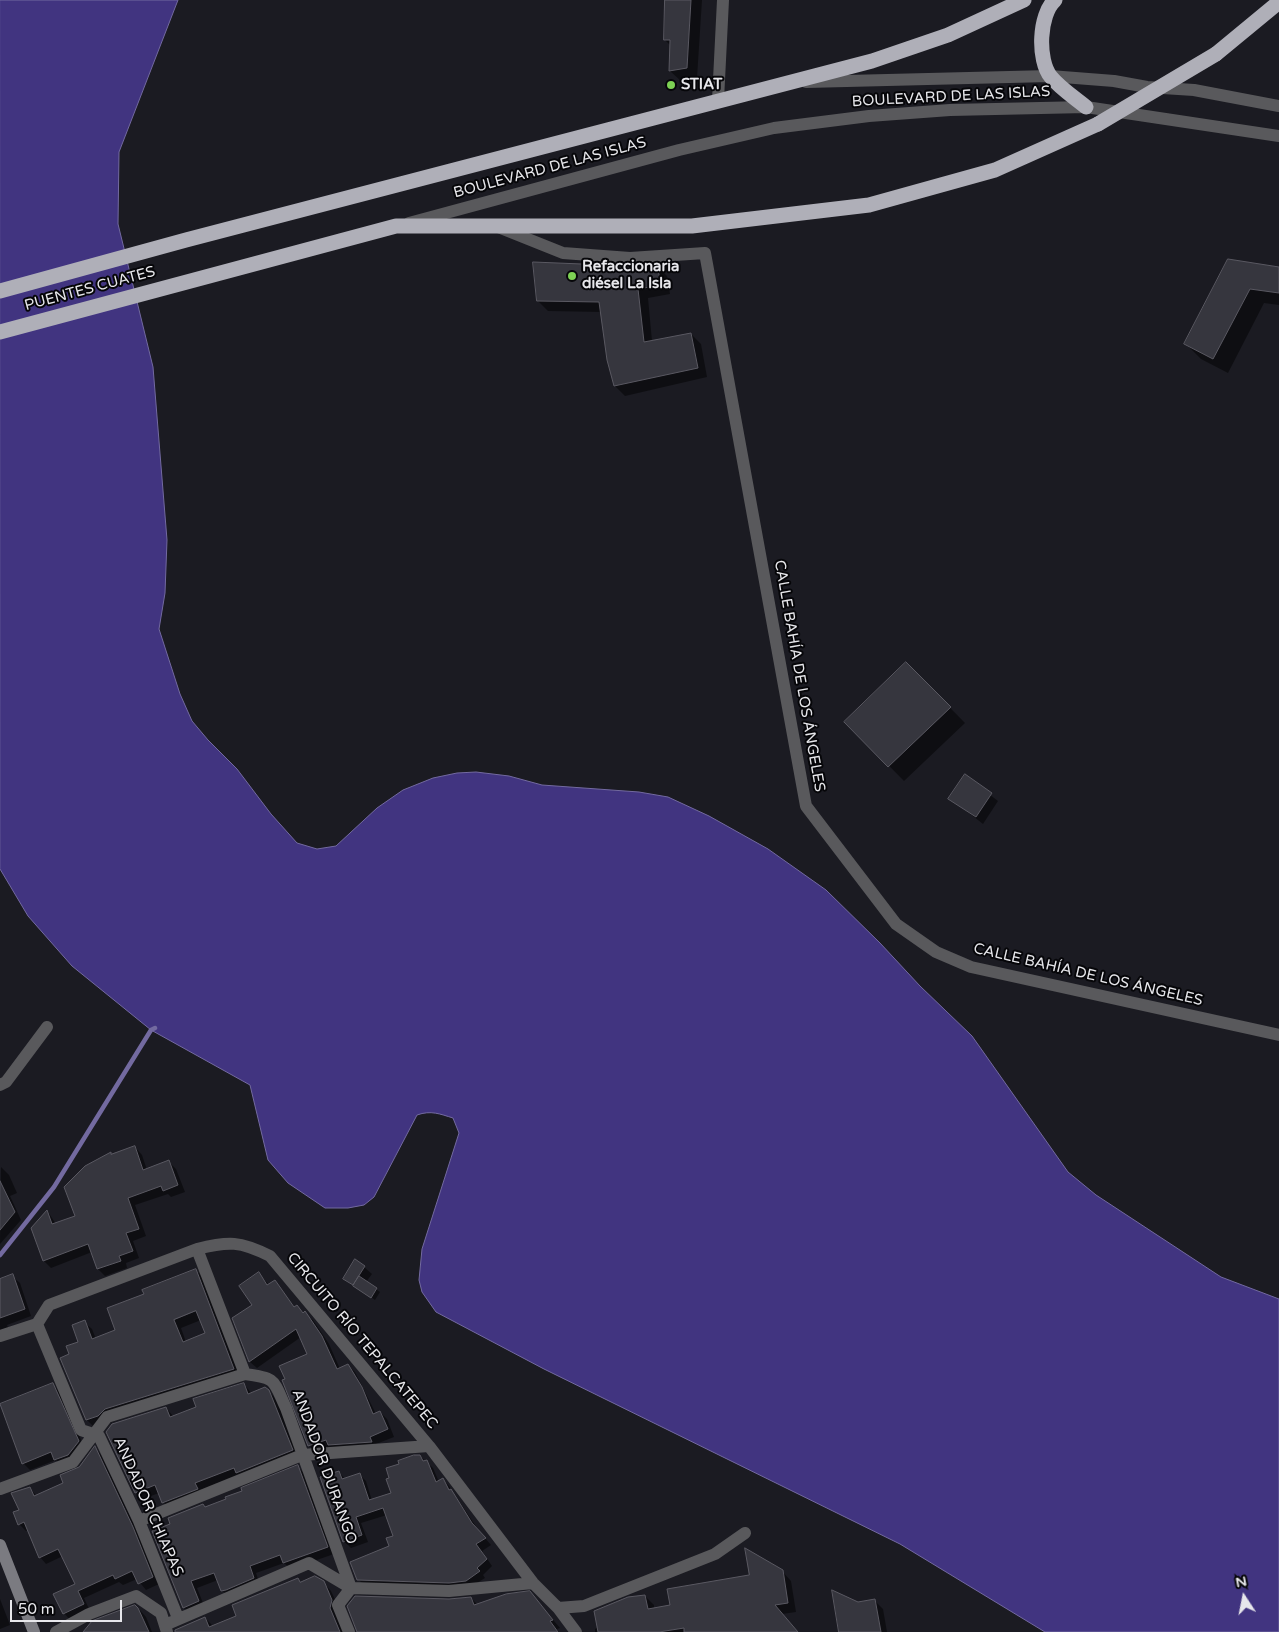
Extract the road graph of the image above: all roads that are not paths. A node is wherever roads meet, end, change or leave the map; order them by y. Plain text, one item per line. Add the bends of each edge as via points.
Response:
1 (723, 0) edge
2 (1024, 0) edge
3 (1055, 0) edge
4 (1279, 2) edge
5 (1050, 76) junction
6 (786, 82) junction
7 (718, 100) junction
8 (1279, 106) edge
9 (1086, 107) junction
10 (1279, 136) edge
11 (396, 226) junction
12 (494, 226) junction
13 (0, 291) edge
14 (0, 332) edge
15 (47, 1026) dead end
16 (1279, 1034) edge
17 (0, 1086) edge
18 (197, 1249) junction
19 (38, 1324) junction
20 (0, 1336) edge
21 (245, 1374) junction
22 (95, 1434) junction
23 (429, 1446) junction
24 (302, 1455) junction
25 (0, 1489) edge
26 (139, 1521) junction
27 (745, 1533) dead end
28 (0, 1545) edge
29 (533, 1584) junction
30 (351, 1588) junction
31 (558, 1608) junction
32 (178, 1618) junction
33 (166, 1628) edge
34 (34, 1632) edge
35 (56, 1632) edge
36 (348, 1632) edge
37 (576, 1632) edge

1 - 7 street
2 - 6 highway, PUENTES CUATES via 948,35 872,61
3 - 5 highway via 1050,5 1040,42
4 - 12 highway, PUENTES CUATES, bridge via 1216,54 1098,124 995,170 869,205 692,226
5 - 6 street, BOULEVARD DE LAS ISLAS
5 - 8 street, BOULEVARD DE LAS ISLAS via 1194,90
5 - 9 highway
6 - 7 highway, PUENTES CUATES
7 - 13 highway, PUENTES CUATES
9 - 10 street, BOULEVARD DE LAS ISLAS
9 - 11 street, BOULEVARD DE LAS ISLAS via 950,110 774,128
11 - 12 highway, PUENTES CUATES
11 - 14 highway, PUENTES CUATES
12 - 16 street, CALLE BAHÍA DE LOS ÁNGELES via 562,253 630,258 705,253 806,806 896,924 936,952 971,966
15 - 17 street
18 - 19 street, CIRCUITO RÍO TEPALCATEPEC via 50,1305
18 - 21 street
18 - 23 street, CIRCUITO RÍO TEPALCATEPEC via 220,1243 247,1244 270,1256
19 - 20 street
19 - 22 street, ANDADOR CHIAPAS via 81,1430
21 - 22 street via 107,1417
21 - 24 street, ANDADOR DURANGO via 268,1377 276,1384
22 - 25 street via 73,1462
22 - 26 street, ANDADOR CHIAPAS via 99,1436
23 - 24 street
23 - 29 street, CIRCUITO RÍO TEPALCATEPEC
24 - 26 street
24 - 30 street, ANDADOR DURANGO
26 - 32 street, ANDADOR CHIAPAS
27 - 31 street via 715,1554 584,1606
28 - 34 street
29 - 30 street via 449,1591
29 - 31 street, CIRCUITO RÍO TEPALCATEPEC
30 - 32 street via 309,1564
30 - 36 street via 338,1604
31 - 37 street, CIRCUITO RÍO TEPALCATEPEC
32 - 33 street
33 - 35 street via 161,1613 136,1596 89,1614

